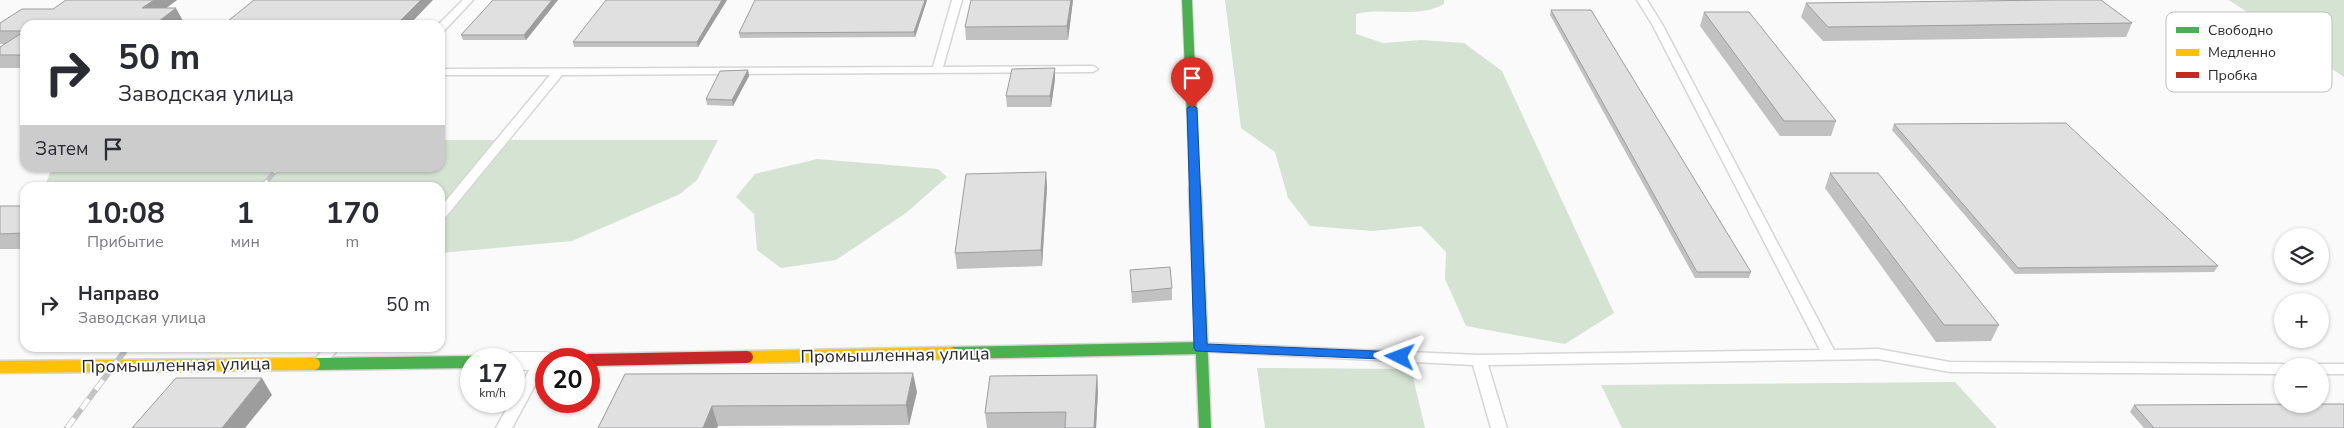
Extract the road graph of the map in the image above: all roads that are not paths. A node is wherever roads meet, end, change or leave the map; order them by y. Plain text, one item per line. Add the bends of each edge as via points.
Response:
1 (468, 0) edge
2 (957, 0) edge
3 (1187, 0) edge
4 (1642, 0) edge
5 (445, 24) edge
6 (1093, 69) dead end
7 (937, 70) junction
8 (559, 71) junction
9 (445, 72) edge
10 (445, 210) edge
11 (1201, 348) junction
12 (329, 352) edge
13 (1829, 354) junction
14 (600, 360) edge
15 (1478, 360) junction
16 (460, 362) edge
17 (319, 363) junction
18 (0, 367) edge
19 (2274, 369) edge
20 (2329, 369) edge
21 (2344, 369) edge
22 (535, 376) edge
23 (504, 428) edge
24 (1205, 428) edge
25 (1499, 428) edge

1 - 5 lane
2 - 7 lane
3 - 11 street
4 - 13 lane
6 - 7 lane
7 - 8 lane
8 - 9 lane
8 - 10 lane
11 - 14 street, Промышленная улица
11 - 15 lane
11 - 24 street
12 - 17 lane
13 - 15 lane
13 - 19 lane via 1878,354 1950,367
15 - 25 lane
16 - 17 street, Промышленная улица
17 - 18 street, Промышленная улица
20 - 21 lane
22 - 23 lane

